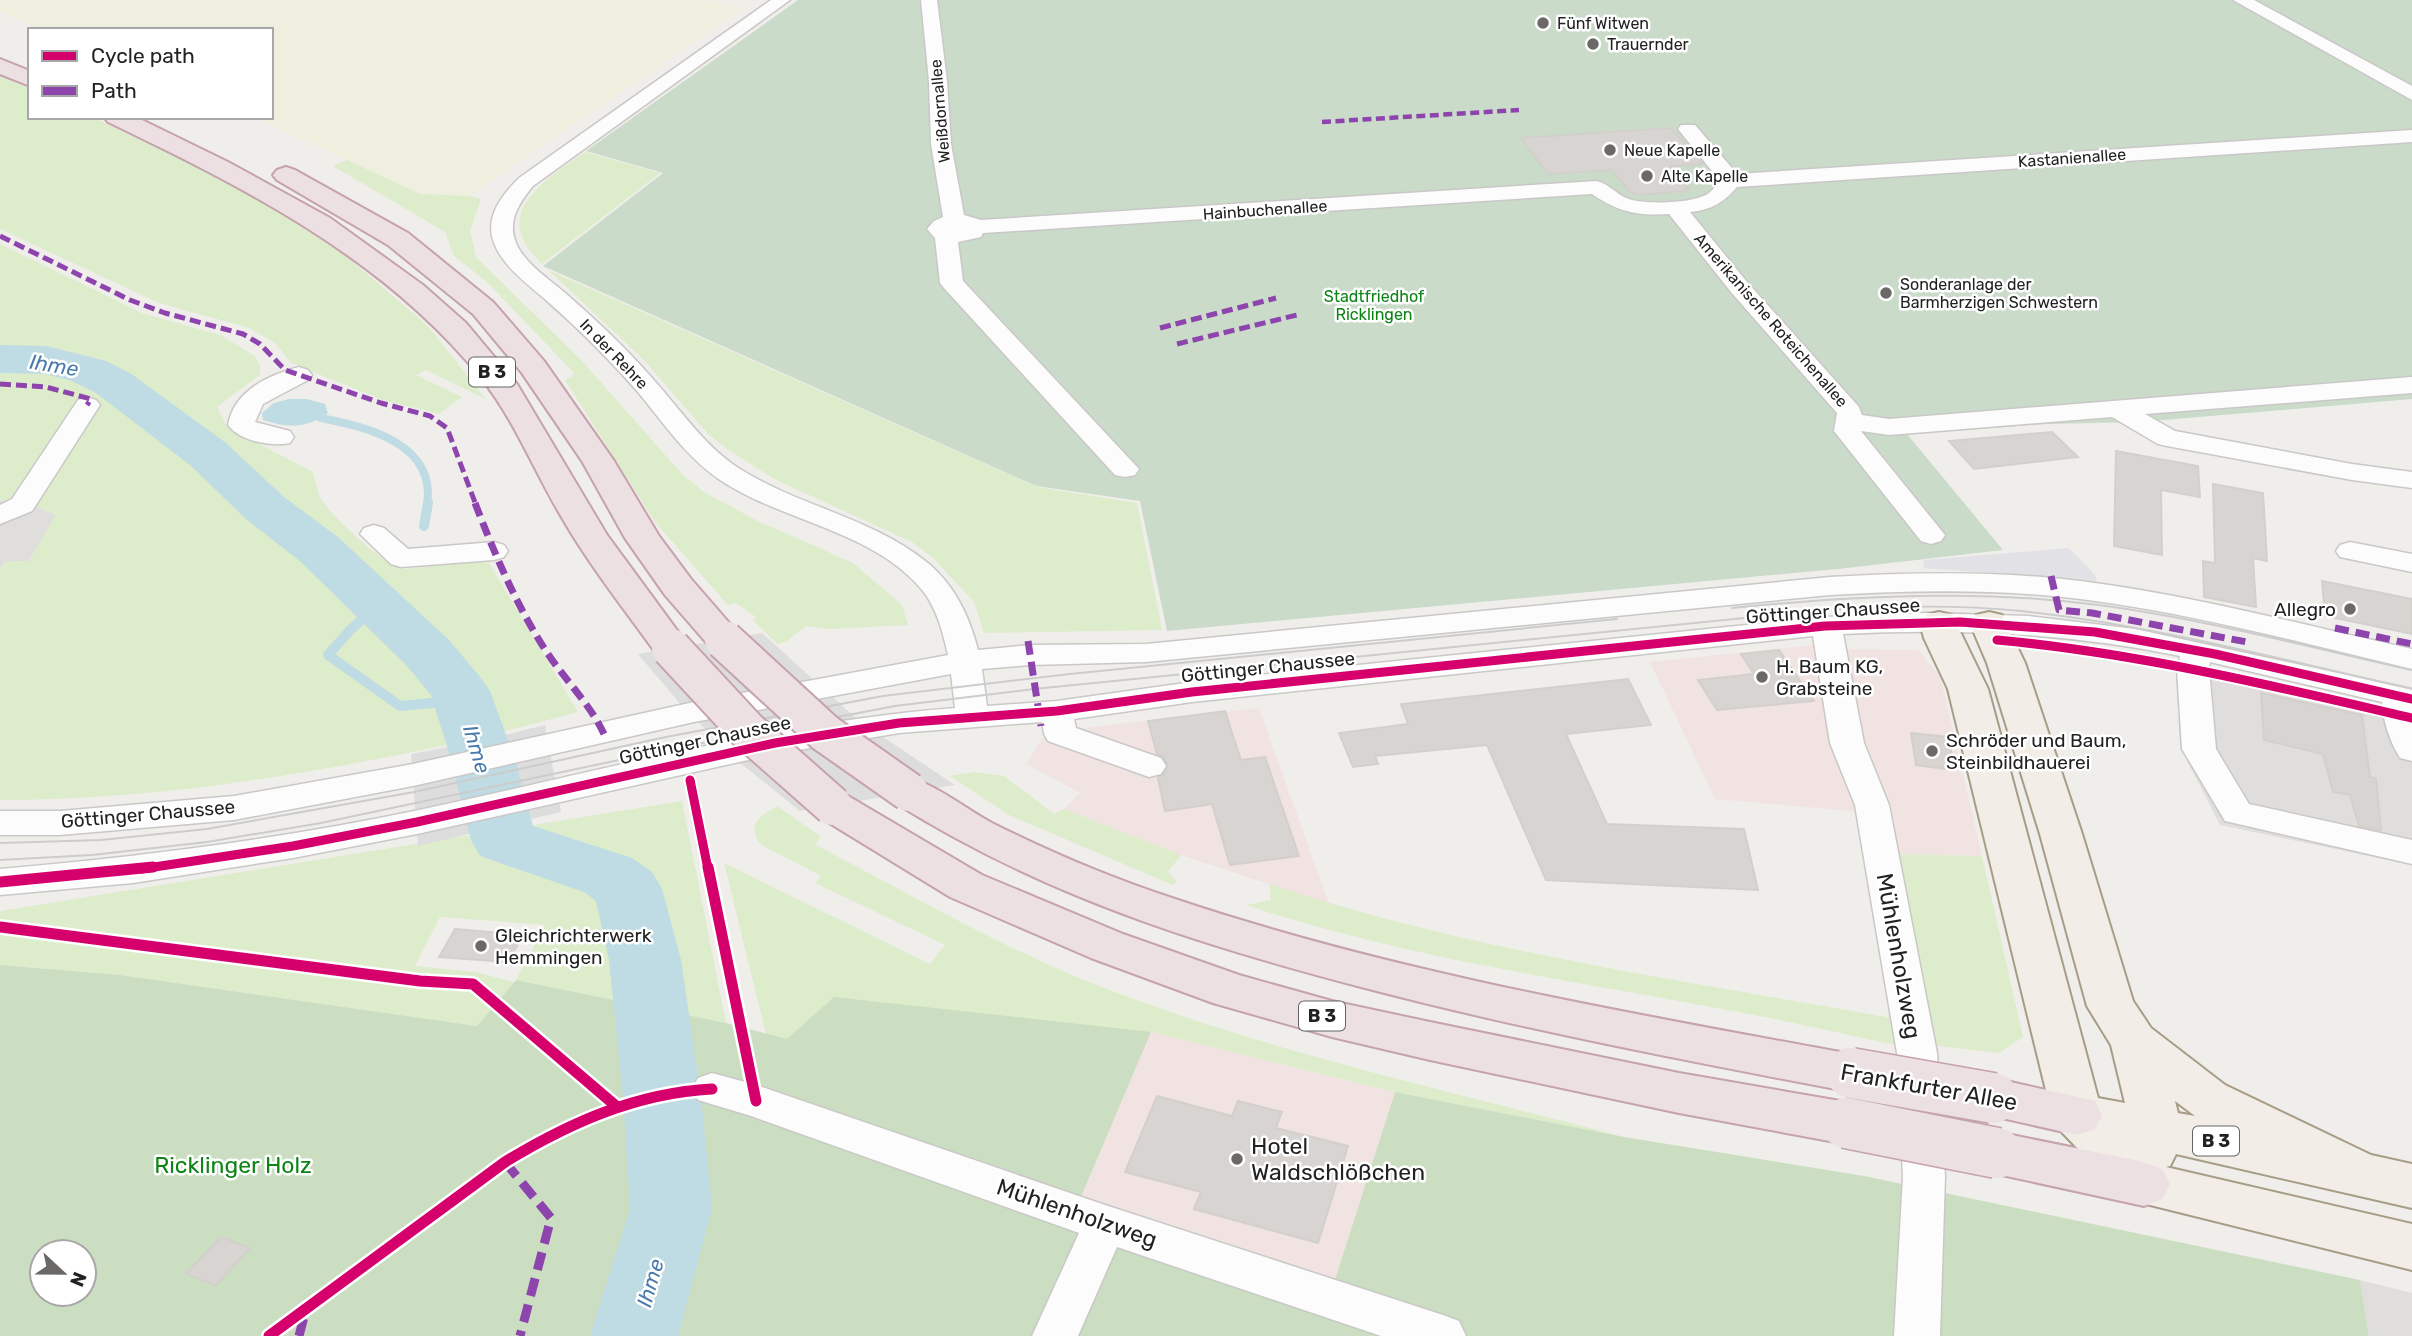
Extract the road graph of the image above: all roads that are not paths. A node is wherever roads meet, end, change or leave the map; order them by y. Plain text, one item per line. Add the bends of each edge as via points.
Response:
1 (782, 0) edge
2 (929, 0) edge
3 (2241, 0) edge
4 (0, 46) edge
5 (28, 58) edge
6 (0, 66) edge
7 (28, 78) edge
8 (2412, 94) edge
9 (120, 119) edge
10 (168, 119) edge
11 (1688, 129) dead end
12 (2412, 136) edge
13 (1731, 181) junction
14 (1675, 208) junction
15 (954, 228) junction
16 (299, 375) dead end
17 (2412, 385) edge
18 (87, 405) dead end
19 (2117, 409) junction
20 (1849, 421) junction
21 (281, 437) dead end
22 (1125, 469) dead end
23 (2412, 480) edge
24 (0, 516) edge
25 (374, 534) dead end
26 (1931, 535) dead end
27 (494, 551) dead end
28 (2350, 551) dead end
29 (2412, 563) edge
30 (1938, 602) junction
31 (1989, 623) junction
32 (1825, 626) junction
33 (2196, 651) junction
34 (2412, 659) edge
35 (967, 661) junction
36 (2405, 697) edge
37 (1057, 711) junction
38 (972, 717) junction
39 (2412, 750) edge
40 (1149, 766) dead end
41 (0, 823) edge
42 (2412, 852) edge
43 (5, 882) edge
44 (2134, 1041) junction
45 (712, 1089) dead end
46 (2077, 1115) junction
47 (2157, 1130) junction
48 (2353, 1170) junction
49 (2144, 1184) junction
50 (2412, 1186) edge
51 (1105, 1224) junction
52 (2412, 1247) edge
53 (1055, 1336) edge
54 (1443, 1336) edge
55 (1917, 1336) edge

1 - 35 street, In der Rehre via 526,182 512,197 501,227 518,263 586,323 693,443 729,474 888,549 920,572 945,600
2 - 15 street, Weißdornallee via 941,144
3 - 8 street
4 - 5 highway
6 - 7 highway
9 - 49 highway, B 3, bridge via 248,181 310,217 385,267 448,321 494,373 527,422 580,520 704,689 752,738 833,806 966,886 1107,946 1230,990 1332,1019
10 - 46 highway, Frankfurter Allee / B 3, bridge via 353,211 398,239 483,308 533,366 598,461 643,538 724,640 825,733 976,833 1140,904 1274,947 1445,992 1610,1028
11 - 13 street
12 - 13 street, Kastanienallee
13 - 14 street via 1716,198
14 - 15 street, Hainbuchenallee via 1634,207 1607,197 1597,187
14 - 20 street, Amerikanische Roteichenallee via 1850,412
15 - 22 street, Weißdornallee via 953,283
16 - 21 street via 251,400 242,412 241,425
17 - 19 street
18 - 24 street via 22,505
19 - 20 street via 1889,427
19 - 23 street via 2167,438
20 - 26 street, Amerikanische Roteichenallee via 1846,431
25 - 27 street via 401,558
28 - 29 street
30 - 31 street, Göttinger Chaussee
30 - 31 street via 1966,594
30 - 32 street, Göttinger Chaussee via 1887,622
30 - 34 street, Göttinger Chaussee via 2053,587 2178,606
30 - 35 street, Göttinger Chaussee via 1816,587 1146,653
30 - 46 main road via 1943,638 1968,689
31 - 33 street, Göttinger Chaussee via 2095,632
31 - 44 main road via 2057,820 2110,1006
32 - 37 street, Göttinger Chaussee
32 - 55 street, Mühlenholzweg via 1847,743 1872,805 1917,1053 1923,1176
33 - 36 street, Göttinger Chaussee
33 - 42 street via 2193,669 2199,749 2237,813
35 - 38 street, In der Rehre
35 - 41 street, Göttinger Chaussee via 694,712 549,747 233,808 60,823
36 - 39 street via 2399,715
37 - 38 street, Göttinger Chaussee
37 - 40 street via 1060,734
38 - 43 street, Göttinger Chaussee via 899,723 775,743 417,822 199,862
44 - 47 main road
44 - 48 main road via 2207,1099
45 - 51 street, Mühlenholzweg
46 - 47 main road, Frankfurter Allee / B 3
46 - 49 main road
47 - 48 main road, Frankfurter Allee / B 3
47 - 49 main road
48 - 50 main road, Frankfurter Allee / B 3
49 - 52 main road, B 3
51 - 53 street
51 - 54 street, Mühlenholzweg

